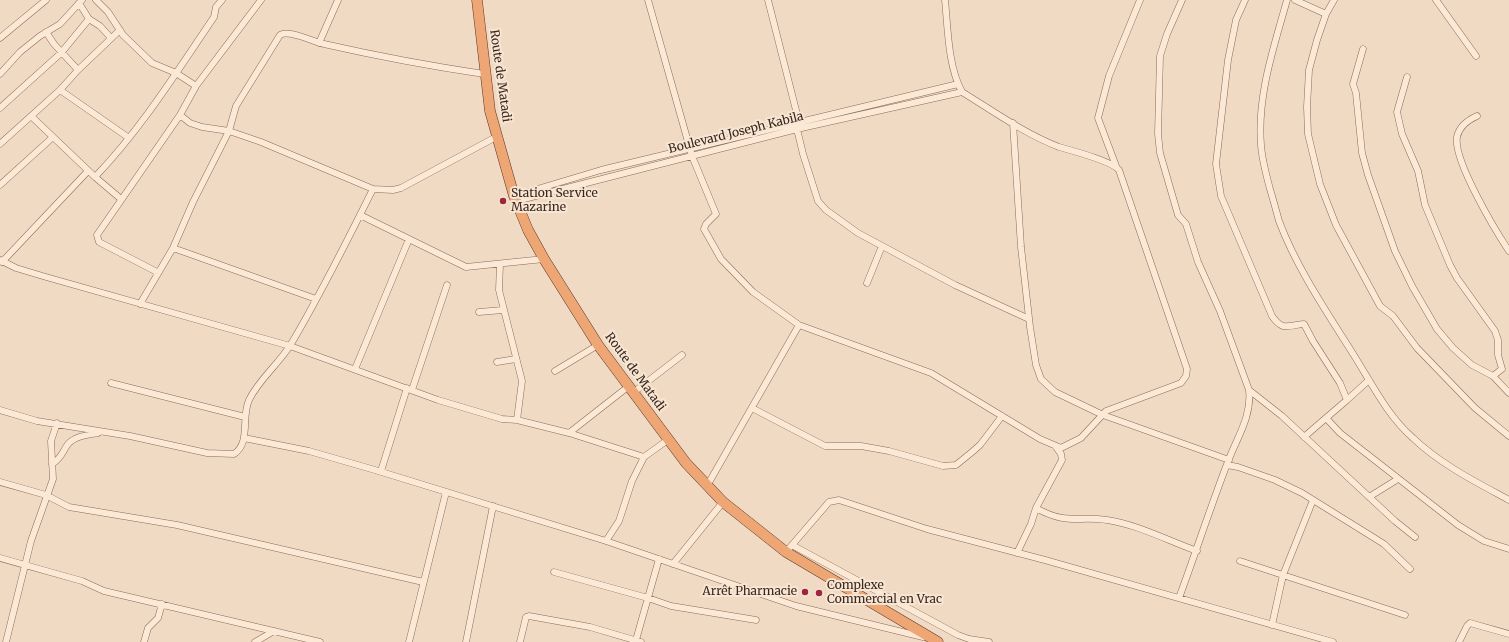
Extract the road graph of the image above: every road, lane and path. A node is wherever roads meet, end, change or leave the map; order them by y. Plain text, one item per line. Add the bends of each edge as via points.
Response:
1 (46, 0) edge
2 (96, 0) edge
3 (222, 0) edge
4 (261, 0) edge
5 (338, 0) edge
6 (477, 0) edge
7 (648, 0) edge
8 (768, 0) edge
9 (945, 0) edge
10 (1140, 0) edge
11 (1182, 0) edge
12 (1245, 0) edge
13 (1287, 0) edge
14 (1295, 0) edge
15 (1334, 0) edge
16 (1436, 0) edge
17 (80, 2) edge
18 (1326, 14) junction
19 (89, 19) junction
20 (120, 30) junction
21 (46, 32) junction
22 (0, 38) edge
23 (111, 38) junction
24 (319, 43) junction
25 (1363, 49) dead end
26 (61, 53) junction
27 (1476, 56) dead end
28 (78, 70) junction
29 (176, 73) junction
30 (0, 74) edge
31 (484, 74) junction
32 (1407, 77) dead end
33 (958, 84) junction
34 (196, 86) junction
35 (60, 90) junction
36 (962, 92) junction
37 (0, 108) edge
38 (180, 115) junction
39 (31, 116) junction
40 (1477, 116) dead end
41 (799, 122) junction
42 (1013, 123) junction
43 (797, 130) junction
44 (229, 132) junction
45 (53, 137) junction
46 (496, 137) junction
47 (129, 138) junction
48 (0, 144) edge
49 (691, 152) junction
50 (1116, 166) junction
51 (88, 171) junction
52 (95, 177) junction
53 (0, 185) edge
54 (374, 189) junction
55 (515, 198) junction
56 (121, 199) junction
57 (360, 215) junction
58 (409, 240) junction
59 (882, 246) junction
60 (173, 248) junction
61 (1509, 251) edge
62 (544, 259) junction
63 (1, 261) edge
64 (500, 264) junction
65 (157, 272) junction
66 (867, 283) dead end
67 (447, 286) dead end
68 (316, 299) junction
69 (140, 304) junction
70 (503, 310) junction
71 (479, 312) dead end
72 (1029, 319) junction
73 (799, 325) junction
74 (598, 345) junction
75 (290, 346) junction
76 (682, 355) dead end
77 (516, 359) junction
78 (497, 362) dead end
79 (355, 369) junction
80 (555, 372) dead end
81 (1493, 376) junction
82 (1369, 380) junction
83 (111, 383) dead end
84 (409, 389) junction
85 (631, 389) junction
86 (1249, 390) junction
87 (1509, 393) edge
88 (1347, 400) junction
89 (752, 408) junction
90 (0, 410) edge
91 (1002, 416) junction
92 (1103, 416) junction
93 (245, 417) junction
94 (1326, 418) junction
95 (517, 420) junction
96 (57, 423) junction
97 (101, 432) junction
98 (569, 433) junction
99 (1509, 436) edge
100 (1304, 437) junction
101 (244, 438) junction
102 (669, 439) junction
103 (1056, 447) junction
104 (644, 457) junction
105 (1228, 462) junction
106 (52, 464) junction
107 (381, 471) junction
108 (1398, 479) junction
109 (0, 482) edge
110 (707, 486) junction
111 (446, 492) junction
112 (46, 495) junction
113 (1369, 497) junction
114 (1313, 500) junction
115 (1509, 500) edge
116 (723, 502) junction
117 (493, 506) junction
118 (1036, 508) junction
119 (1415, 537) dead end
120 (606, 541) junction
121 (789, 548) junction
122 (1509, 549) edge
123 (1197, 551) junction
124 (1017, 553) junction
125 (0, 558) edge
126 (659, 559) junction
127 (1240, 561) dead end
128 (25, 564) junction
129 (672, 564) junction
130 (1410, 569) dead end
131 (554, 572) dead end
132 (1283, 575) junction
133 (424, 582) junction
134 (648, 598) junction
135 (1179, 598) junction
136 (162, 604) junction
137 (1405, 615) dead end
138 (756, 620) dead end
139 (1272, 626) junction
140 (274, 631) junction
141 (1509, 634) edge
142 (638, 641) edge
143 (936, 641) edge
144 (6, 642) edge
145 (144, 642) edge
146 (256, 642) edge
147 (320, 642) edge
148 (409, 642) edge
149 (466, 642) edge
150 (520, 642) edge
151 (989, 642) edge
152 (1331, 642) edge
153 (1459, 642) edge

1 - 22 street
2 - 20 street
3 - 29 street via 216,7 214,17
4 - 34 street
5 - 24 street
6 - 31 highway, Route de Matadi
7 - 49 street
8 - 41 street
9 - 33 street via 950,52
10 - 50 street via 1109,76 1098,118
11 - 86 street via 1166,34 1160,56 1160,153 1178,215 1186,224 1198,262 1220,311
12 - 88 street via 1236,20 1232,39 1216,146 1221,196 1272,316 1279,325 1285,327 1304,324 1312,341 1340,383
13 - 82 street via 1263,89 1262,159 1279,220 1289,244
14 - 18 street
15 - 18 street
16 - 27 street
17 - 19 street
17 - 21 street via 60,24
18 - 99 street via 1317,40 1307,86 1307,122 1320,184 1336,225 1380,306 1393,316 1417,348 1475,408
19 - 23 street
19 - 26 street
20 - 23 street
20 - 29 street via 152,63
21 - 26 street
21 - 30 street via 20,52
23 - 28 street
24 - 31 street
24 - 44 street via 287,33 280,35 236,106
25 - 81 street via 1353,86 1356,93 1362,153 1377,204 1395,251 1437,329 1465,360
26 - 28 street
26 - 37 street
28 - 35 street
29 - 34 street
29 - 47 street via 142,124
31 - 46 highway, Route de Matadi
32 - 81 street via 1397,112 1402,134 1418,171 1425,206 1450,265 1497,336 1502,369
33 - 36 street
33 - 41 street, Boulevard Joseph Kabila
34 - 38 street
35 - 39 street
35 - 47 street
36 - 42 street
36 - 43 street, Boulevard Joseph Kabila
38 - 44 street via 190,123
38 - 56 street
39 - 45 street
39 - 48 street
40 - 61 street via 1459,132 1459,154 1485,212
41 - 43 street
41 - 49 street, Boulevard Joseph Kabila
42 - 50 street via 1054,145
42 - 72 street via 1021,248
43 - 49 street, Boulevard Joseph Kabila
43 - 59 street via 818,201 826,210 858,233
44 - 54 street via 261,142
44 - 60 street
45 - 51 street
45 - 53 street
46 - 54 street via 401,188
46 - 55 highway, Route de Matadi
47 - 52 street
49 - 55 street, Boulevard Joseph Kabila
49 - 73 street via 716,214 704,229 721,259 753,292
50 - 92 street via 1187,369 1181,383 1106,411
51 - 52 street
51 - 63 street
52 - 56 street
54 - 57 street
55 - 62 highway, Route de Matadi
56 - 65 street via 97,238 104,245
57 - 58 street
57 - 68 street via 332,273
58 - 64 street via 462,266 471,268
58 - 79 street
59 - 66 street
59 - 72 street via 955,285
60 - 65 street
60 - 68 street
62 - 64 street
62 - 74 highway, Route de Matadi
63 - 69 street via 46,278
64 - 70 street via 499,290
65 - 69 street
67 - 84 street
68 - 75 street
69 - 75 street
70 - 71 street
70 - 77 street
72 - 92 street via 1036,365 1041,379 1055,392
73 - 89 street
73 - 91 street via 931,373
74 - 80 street
74 - 85 highway, Route de Matadi
75 - 79 street
75 - 93 street via 249,401
76 - 85 street
77 - 78 street
77 - 95 street via 522,381
79 - 84 street
81 - 87 street
82 - 88 street
82 - 115 street via 1383,404 1413,439 1467,476
83 - 93 street
84 - 95 street via 502,419
84 - 107 street
85 - 98 street
85 - 102 highway, Route de Matadi
86 - 100 street
86 - 105 street via 1251,402 1247,418
88 - 94 street
89 - 91 street via 825,446 861,446 943,466 956,465 972,452
89 - 110 street
90 - 96 street via 27,419
91 - 103 street
92 - 103 street via 1081,438 1061,448
92 - 105 street
93 - 101 street
94 - 100 street
94 - 108 street via 1340,434
95 - 98 street
96 - 97 street
96 - 106 street via 51,441
97 - 101 street via 228,455 238,451
97 - 106 street via 74,440 59,460
98 - 104 street
100 - 113 street
101 - 107 street via 310,451
102 - 104 street
102 - 110 highway, Route de Matadi
103 - 118 street via 1063,456 1062,460
104 - 120 street via 632,481 619,521
105 - 114 street via 1276,480
105 - 123 street
106 - 112 street via 53,479
107 - 111 street
108 - 113 street
108 - 122 street via 1468,532 1484,541
109 - 112 street
110 - 116 highway, Route de Matadi
111 - 117 street
111 - 133 street
112 - 128 street
112 - 133 street via 69,507 177,525
113 - 119 street
114 - 130 street via 1384,544
114 - 132 street
116 - 121 highway, Route de Matadi
116 - 129 street
117 - 120 street
117 - 149 street
118 - 123 street via 1048,515 1067,520 1107,520 1127,525
118 - 124 street via 1032,524
120 - 126 street
121 - 124 street via 829,502 839,500 927,529
121 - 143 highway, Route de Matadi
121 - 151 street via 958,635
123 - 135 street
124 - 135 street
125 - 128 street
126 - 129 street
126 - 134 street
127 - 132 street
128 - 136 street via 104,590
128 - 144 street
129 - 143 street via 796,606
131 - 134 street
132 - 137 street
132 - 139 street
133 - 148 street
134 - 138 street via 695,611
134 - 142 street
135 - 139 street
136 - 140 street
136 - 145 street via 158,618 148,628
139 - 152 street
140 - 146 street
140 - 147 street
141 - 153 street via 1470,623
142 - 150 street via 590,627 529,616 526,618

